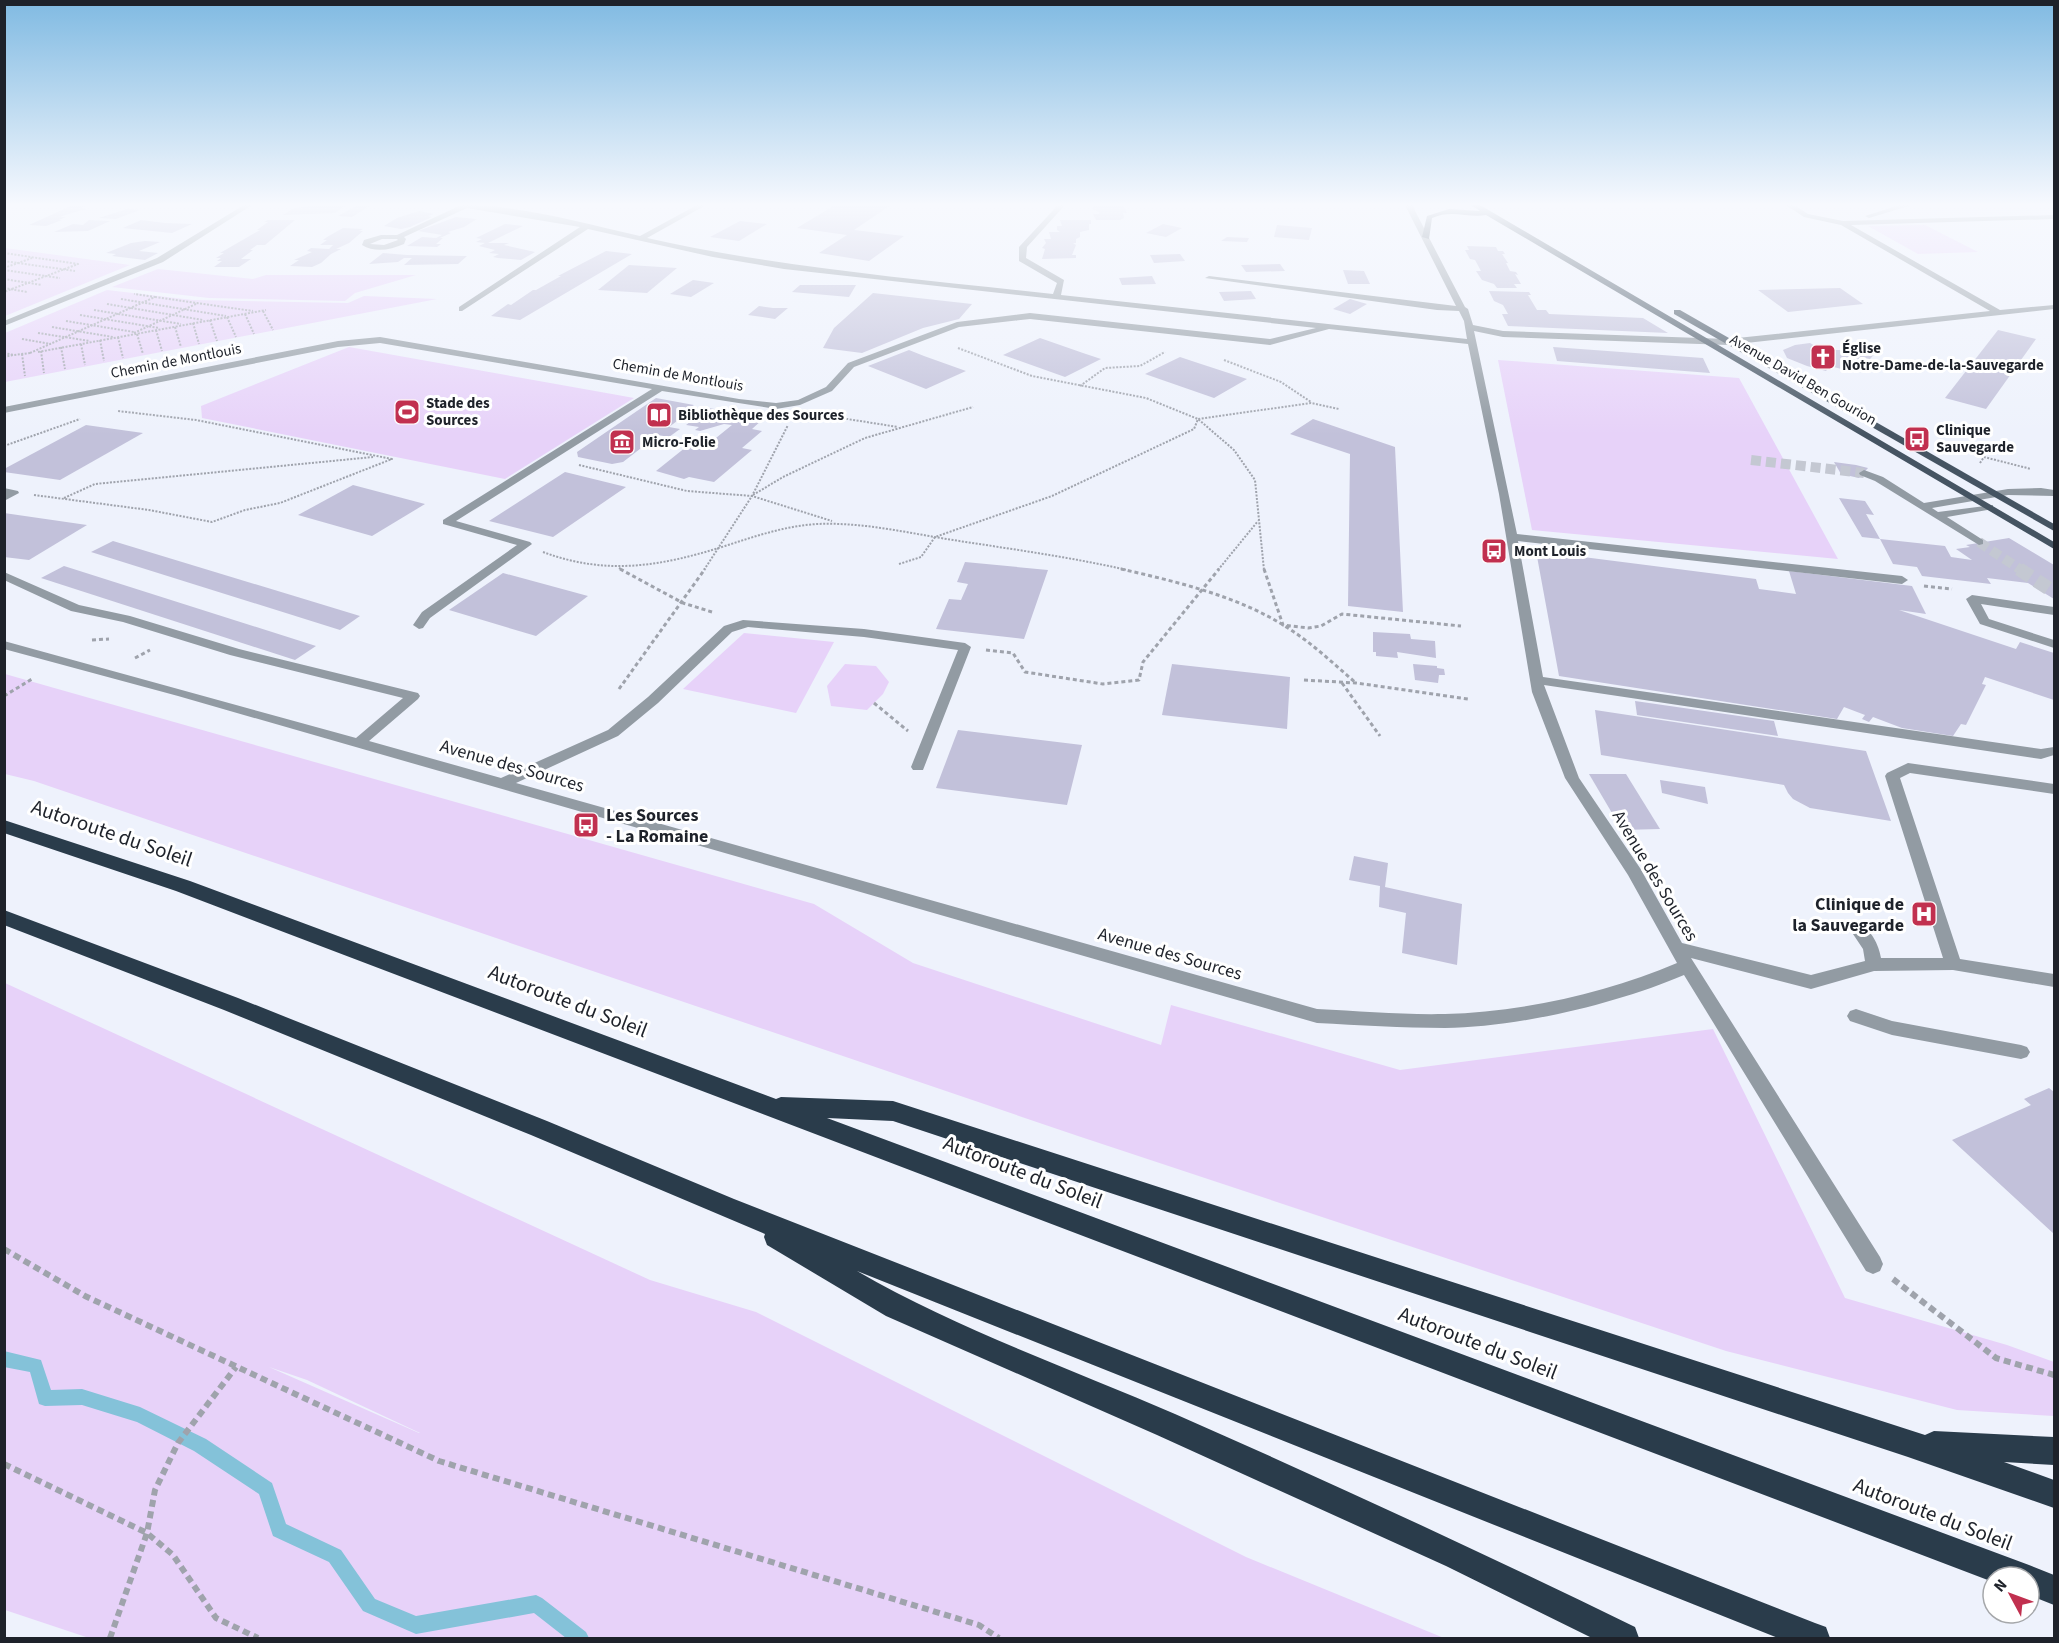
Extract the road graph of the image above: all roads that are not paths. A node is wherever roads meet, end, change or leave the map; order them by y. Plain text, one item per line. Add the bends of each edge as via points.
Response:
1 (107, 282) edge
2 (503, 282) edge
3 (926, 282) edge
4 (1060, 282) edge
5 (1237, 282) edge
6 (1450, 282) edge
7 (1605, 282) edge
8 (1945, 282) edge
9 (1057, 295) junction
10 (2055, 307) edge
11 (1671, 308) dead end
12 (462, 309) dead end
13 (1464, 309) junction
14 (1998, 312) junction
15 (4, 324) edge
16 (1330, 326) junction
17 (1470, 327) junction
18 (1472, 342) junction
19 (1707, 342) junction
20 (1728, 342) junction
21 (661, 388) junction
22 (4, 410) edge
23 (1864, 473) tunnel mouth
24 (2055, 493) edge
25 (1996, 495) junction
26 (1975, 498) junction
27 (1923, 506) junction
28 (1989, 507) junction
29 (1937, 515) junction
30 (2055, 528) edge
31 (1511, 537) junction
32 (1979, 542) tunnel mouth
33 (2055, 546) edge
34 (4, 575) edge
35 (1902, 580) dead end
36 (2055, 611) edge
37 (419, 625) dead end
38 (2055, 644) edge
39 (4, 645) edge
40 (1537, 680) junction
41 (358, 743) junction
42 (2055, 751) edge
43 (918, 766) dead end
44 (501, 784) junction
45 (2055, 789) edge
46 (4, 826) edge
47 (4, 917) edge
48 (1859, 932) dead end
49 (1677, 948) junction
50 (1953, 964) junction
51 (1874, 965) junction
52 (1687, 966) junction
53 (2055, 981) edge
54 (1856, 1016) dead end
55 (2021, 1052) dead end
56 (768, 1107) junction
57 (725, 1207) junction
58 (1873, 1264) road end
59 (1908, 1443) junction
60 (2055, 1451) edge
61 (2055, 1494) edge
62 (1988, 1565) edge
63 (1624, 1638) edge
64 (1815, 1638) edge

1 - 15 street
2 - 12 street
3 - 9 street
4 - 9 street
5 - 13 street
6 - 13 street, Avenue des Sources
7 - 19 main road, Avenue David Ben Gourion
8 - 14 street
9 - 16 street
10 - 14 street
11 - 20 main road, Avenue David Ben Gourion
13 - 17 street, Avenue des Sources
14 - 20 street
16 - 18 street
16 - 21 street, Chemin de Montlouis via 1270,342 1030,316 957,324 851,365 829,389 800,402 776,406
17 - 18 street, Avenue des Sources
17 - 19 street via 1503,334
18 - 31 street, Avenue des Sources
19 - 20 street
19 - 26 main road, Avenue David Ben Gourion
20 - 25 main road, Avenue David Ben Gourion
21 - 22 street, Chemin de Montlouis via 380,340 338,344
21 - 37 street via 447,522 526,544 426,615
23 - 27 street
24 - 25 street via 2042,490
25 - 26 street
25 - 30 main road, Avenue David Ben Gourion
26 - 27 street
26 - 28 main road, Avenue David Ben Gourion
27 - 29 street
28 - 29 street
28 - 33 main road, Avenue David Ben Gourion
29 - 32 street
31 - 35 street
31 - 40 street, Avenue des Sources
34 - 41 street via 75,608 413,696
36 - 38 street via 1972,599 1984,621
39 - 41 street, Avenue des Sources
40 - 42 street via 2041,754
40 - 49 street, Avenue des Sources via 1572,778
41 - 44 street, Avenue des Sources
43 - 44 street via 965,647 747,623 728,629 612,734
44 - 52 street, Avenue des Sources via 1317,1016 1446,1021 1538,1012 1654,980
45 - 50 street via 1908,768 1892,776
46 - 56 highway, Autoroute du Soleil via 183,886
47 - 57 highway via 448,1091
48 - 51 street via 1871,948
49 - 51 street via 1811,982
49 - 52 street, Avenue des Sources
50 - 51 street
50 - 53 street
52 - 58 street
54 - 55 street via 1892,1028
56 - 59 highway via 892,1111
56 - 62 highway, Autoroute du Soleil
57 - 63 highway via 895,1307 1445,1551
57 - 64 highway
59 - 60 highway
59 - 61 highway

